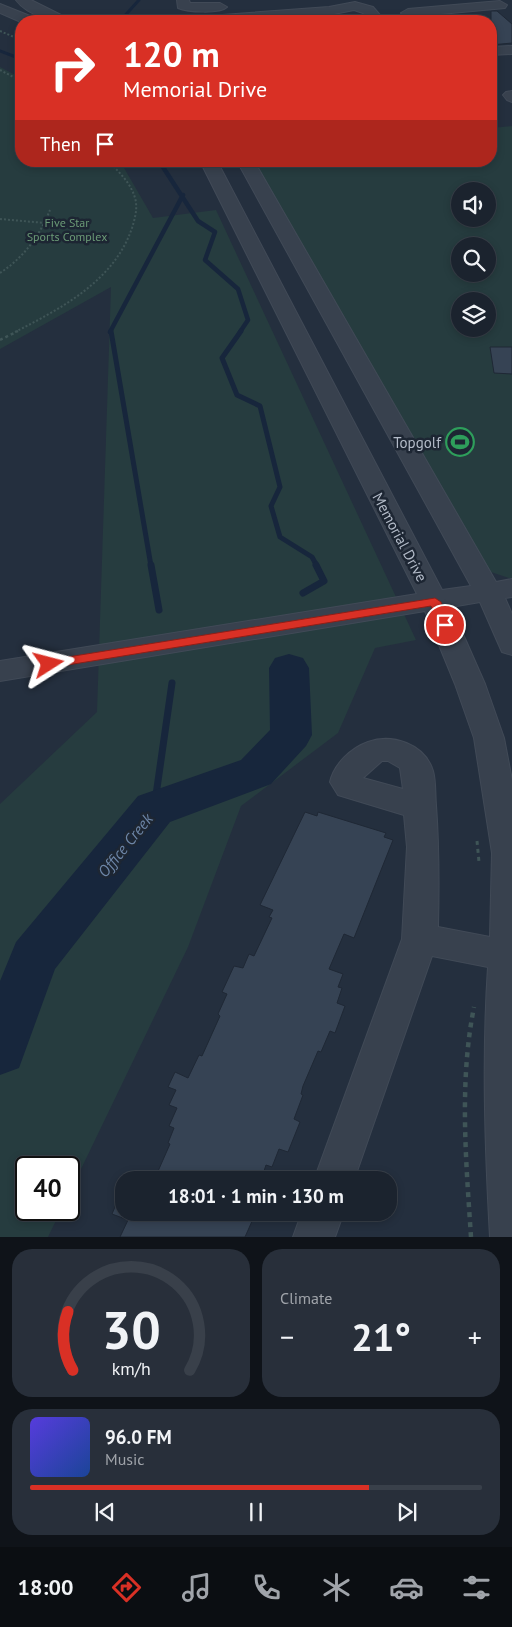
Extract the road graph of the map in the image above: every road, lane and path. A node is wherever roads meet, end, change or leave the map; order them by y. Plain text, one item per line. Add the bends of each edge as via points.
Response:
1 (22, 0) edge
2 (183, 0) edge
3 (306, 0) edge
4 (0, 8) edge
5 (502, 9) edge
6 (33, 15) edge
7 (281, 15) edge
8 (373, 15) edge
9 (410, 15) edge
10 (480, 15) edge
11 (0, 31) edge
12 (15, 37) edge
13 (512, 50) edge
14 (497, 51) edge
15 (0, 70) edge
16 (15, 78) edge
17 (114, 167) edge
18 (212, 167) edge
19 (248, 167) edge
20 (50, 210) dead end
21 (0, 219) edge
22 (45, 224) junction
23 (0, 273) edge
24 (0, 340) edge
25 (329, 352) junction
26 (500, 590) edge
27 (435, 602) junction
28 (512, 645) edge
29 (0, 671) edge
30 (418, 806) dead end
31 (420, 939) junction
32 (509, 956) edge
33 (337, 1171) edge
34 (320, 1221) edge
35 (314, 1237) edge
36 (511, 1237) edge

1 - 6 street
2 - 3 street via 183,5 193,8
4 - 6 street via 14,15
5 - 9 street via 408,13
5 - 10 street
7 - 8 street via 355,6
11 - 12 path
13 - 14 street
15 - 16 path
17 - 24 path via 135,196 136,212 128,241 117,258 85,290
18 - 25 street, Memorial Drive
19 - 25 street, Memorial Drive
20 - 22 path
21 - 22 path
22 - 23 path via 28,250
25 - 26 street, Memorial Drive
25 - 27 street, Memorial Drive
26 - 27 street
26 - 28 street, Memorial Drive
27 - 29 street
27 - 32 street, Memorial Drive via 489,738 500,789 509,853
30 - 31 street via 423,847
31 - 32 street
31 - 33 street
32 - 36 street, Memorial Drive via 502,1022
34 - 35 street

